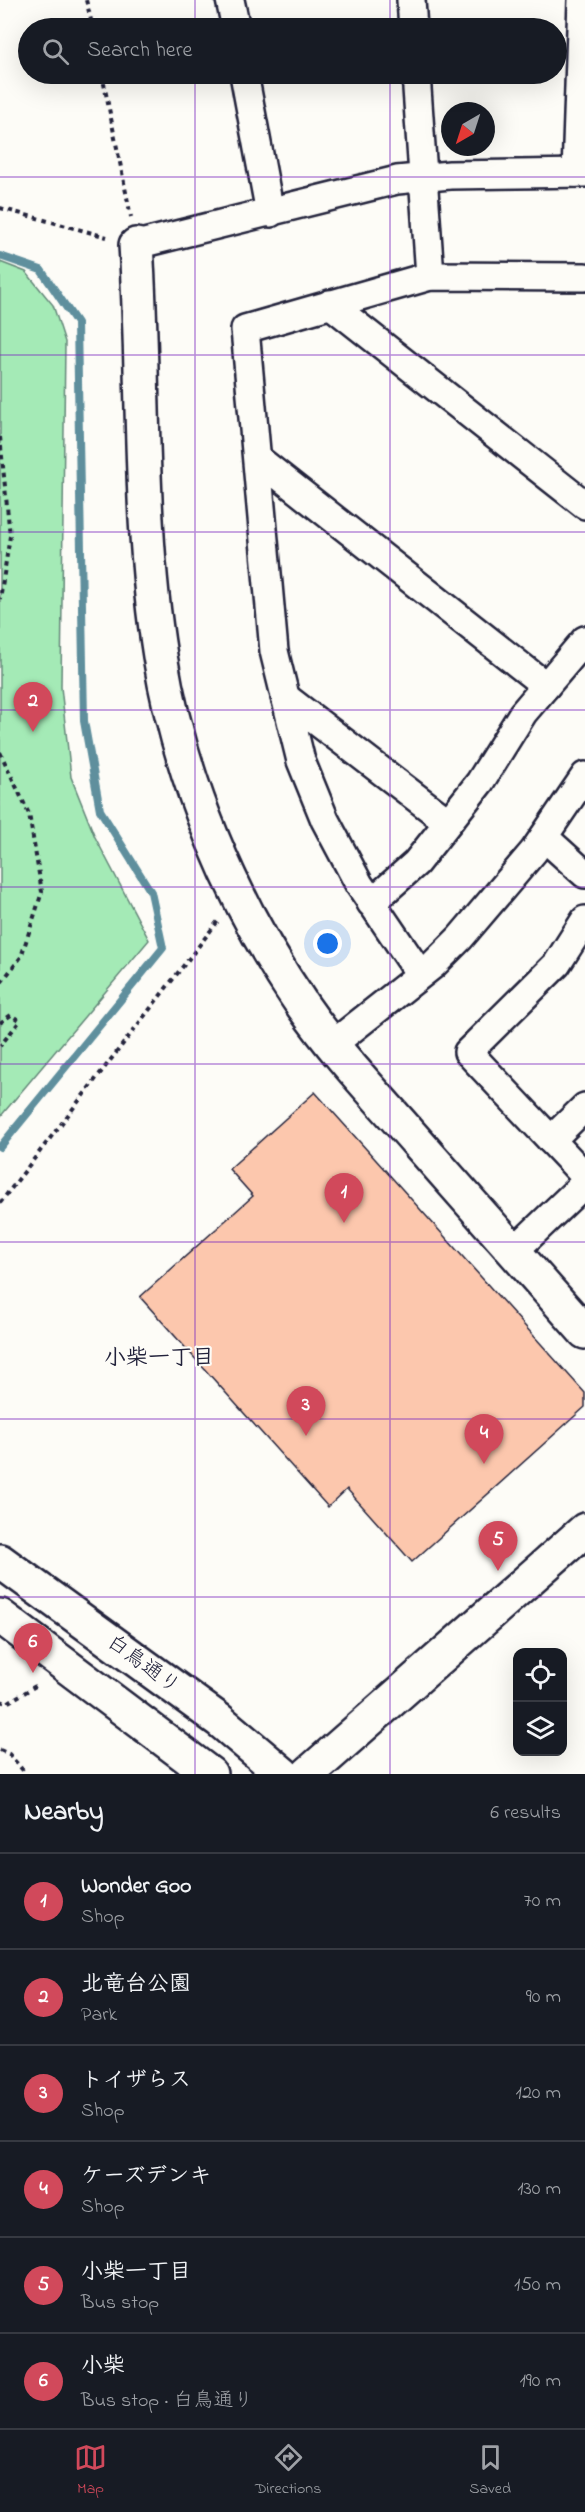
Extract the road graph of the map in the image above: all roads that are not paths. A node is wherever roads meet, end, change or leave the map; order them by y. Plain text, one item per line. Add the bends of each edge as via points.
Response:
1 (230, 0) edge
2 (411, 0) edge
3 (582, 0) edge
4 (234, 18) edge
5 (412, 18) edge
6 (246, 84) edge
7 (417, 84) edge
8 (580, 173) edge
9 (423, 178) junction
10 (270, 213) junction
11 (136, 244) joint
12 (430, 276) junction
13 (572, 277) edge
14 (585, 297) edge
15 (330, 304) junction
16 (258, 459) junction
17 (585, 505) edge
18 (585, 640) edge
19 (546, 686) junction
20 (285, 697) junction
21 (585, 776) edge
22 (448, 822) junction
23 (543, 837) junction
24 (585, 874) edge
25 (371, 903) junction
26 (585, 920) edge
27 (420, 974) junction
28 (333, 1044) junction
29 (585, 1107) edge
30 (551, 1140) junction
31 (585, 1176) edge
32 (585, 1183) edge
33 (514, 1251) junction
34 (585, 1332) edge
35 (585, 1530) edge
36 (0, 1561) edge
37 (0, 1616) edge
38 (210, 1774) edge
39 (283, 1774) edge
40 (308, 1774) edge

1 - 4 street
2 - 5 street
3 - 8 street
6 - 10 street
7 - 9 street
8 - 9 street
9 - 10 street via 397,180
9 - 12 street
10 - 11 street
11 - 28 street via 147,538 159,655 173,725 214,843 239,894 281,971
12 - 13 street
12 - 15 street
13 - 14 street
15 - 16 street via 245,329
15 - 17 street
16 - 19 street
16 - 20 street via 274,651
18 - 19 street
19 - 22 street
20 - 22 street
20 - 25 street via 301,761 325,820
21 - 23 street
22 - 25 street via 416,863
23 - 24 street
23 - 27 street via 460,938
25 - 27 street
26 - 30 street via 557,964 468,1052
27 - 28 street
28 - 33 street
29 - 30 street
30 - 31 street
32 - 33 street
33 - 34 street
35 - 40 street
36 - 39 street, 白鳥通り via 219,1720
37 - 38 street

